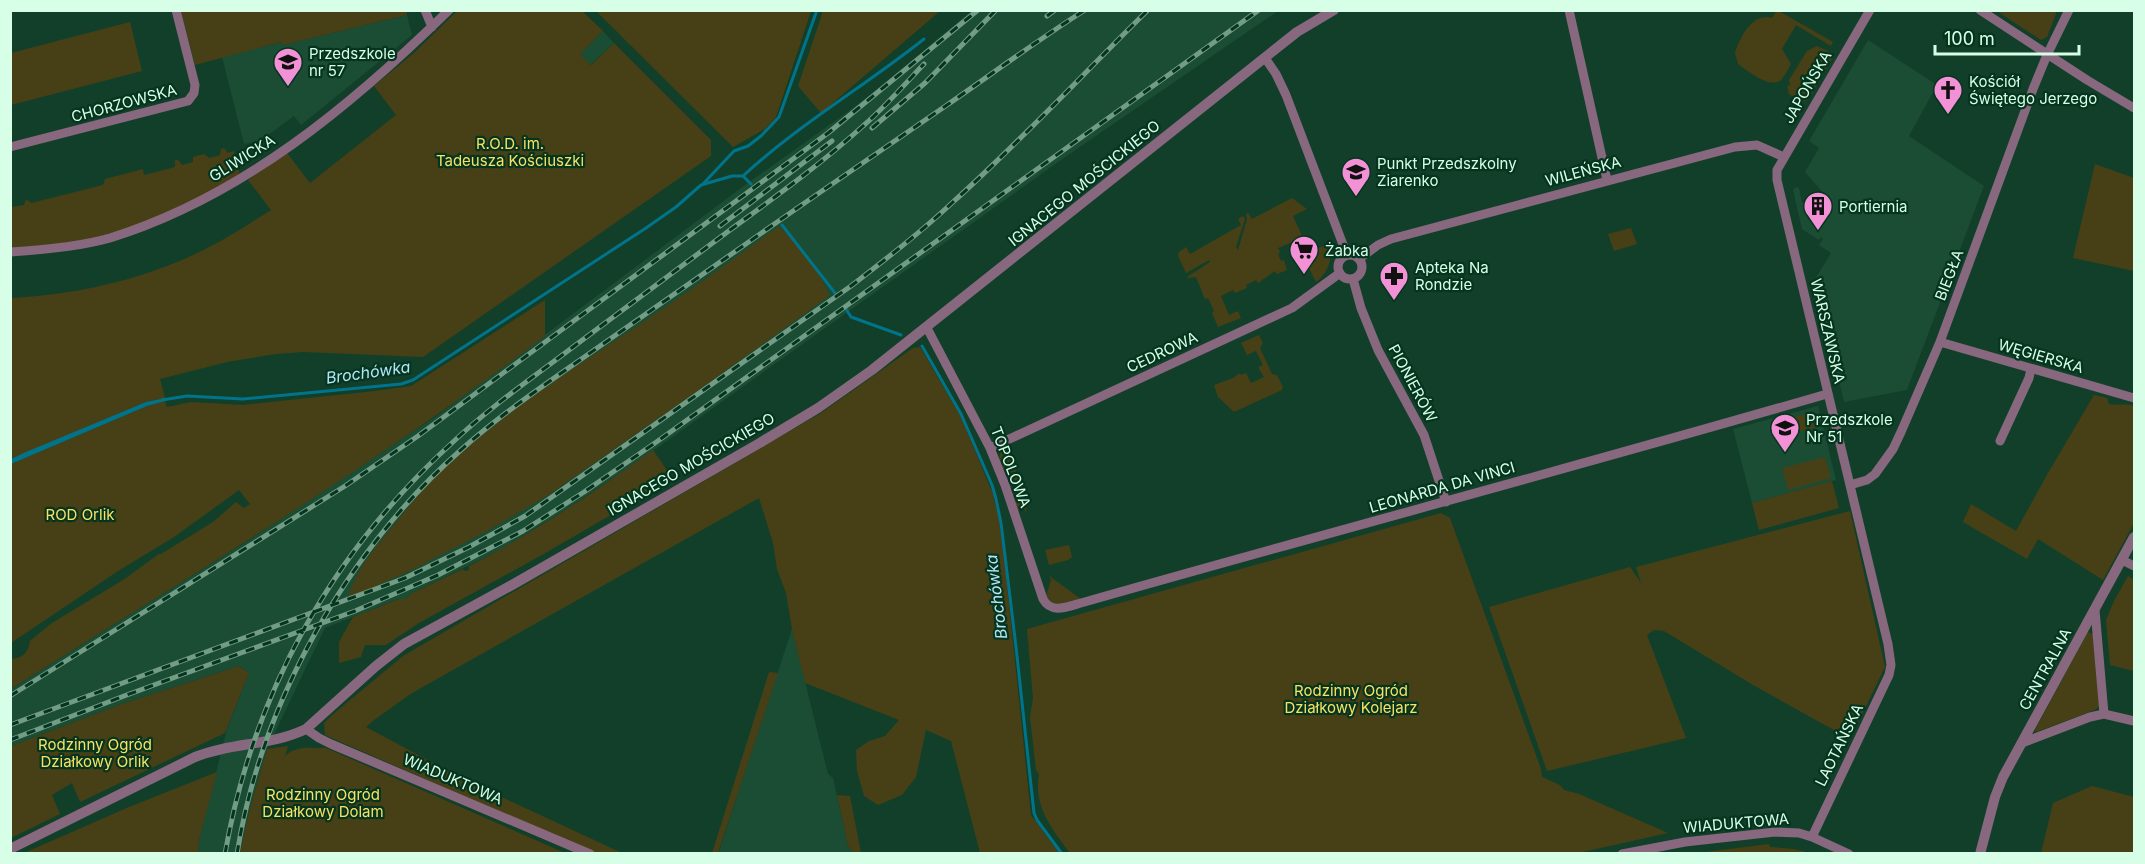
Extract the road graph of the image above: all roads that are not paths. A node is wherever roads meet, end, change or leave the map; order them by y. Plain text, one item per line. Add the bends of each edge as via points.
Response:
1 (176, 10) edge
2 (425, 10) edge
3 (449, 10) edge
4 (1334, 10) edge
5 (1569, 10) edge
6 (1870, 10) edge
7 (1980, 10) edge
8 (2069, 10) edge
9 (432, 27) junction
10 (2047, 55) junction
11 (1265, 58) junction
12 (2134, 108) edge
13 (10, 147) edge
14 (1784, 157) junction
15 (1607, 180) junction
16 (1777, 180) joint
17 (10, 252) edge
18 (1347, 255) junction
19 (1359, 259) junction
20 (1340, 273) junction
21 (1353, 279) junction
22 (927, 328) junction
23 (1940, 342) junction
24 (2031, 369) junction
25 (1827, 394) junction
26 (2134, 398) edge
27 (2000, 441) dead end
28 (990, 448) junction
29 (1850, 485) junction
30 (1446, 501) junction
31 (2134, 537) edge
32 (2121, 560) junction
33 (2134, 566) edge
34 (1065, 607) joint
35 (2095, 610) junction
36 (1891, 665) joint
37 (2104, 714) junction
38 (2134, 721) edge
39 (306, 729) junction
40 (2022, 743) junction
41 (1812, 837) junction
42 (10, 849) edge
43 (590, 854) edge
44 (1622, 854) edge
45 (1849, 854) edge
46 (1980, 854) edge

1 - 13 street, CHORZOWSKA via 195,85 188,101
2 - 9 street
3 - 9 street, GLIWICKA
4 - 11 street, IGNACEGO MOŚCICKIEGO via 1297,32
5 - 15 street
6 - 14 street, JAPOŃSKA
7 - 10 street
8 - 10 street, BIEGŁA
9 - 17 street, GLIWICKA via 304,136 204,200 108,238
10 - 12 street
10 - 23 street, BIEGŁA
11 - 18 street via 1286,95
11 - 22 street, IGNACEGO MOŚCICKIEGO
14 - 15 street, WILEŃSKA via 1746,145
14 - 16 street, JAPOŃSKA
15 - 19 street, WILEŃSKA via 1391,239
16 - 25 street, WARSZAWSKA
18 - 19 street
18 - 20 street via 1338,264
19 - 21 street via 1361,272
20 - 21 street
20 - 28 street, CEDROWA via 1292,308
21 - 30 street, PIONIERÓW via 1378,350 1424,435
22 - 28 street, TOPOLOWA
22 - 39 street, IGNACEGO MOŚCICKIEGO via 818,408 404,644
23 - 24 street, WĘGIERSKA
23 - 29 street, BIEGŁA via 1893,449 1875,474
24 - 26 street, WĘGIERSKA
24 - 27 street
25 - 29 street, WARSZAWSKA
25 - 30 street, LEONARDA DA VINCI
28 - 34 street, TOPOLOWA via 1043,599 1051,608
29 - 36 street, WARSZAWSKA
30 - 34 street, LEONARDA DA VINCI
31 - 32 street, CENTRALNA
32 - 33 street
32 - 35 street, CENTRALNA
35 - 37 street, CENTRALNA
35 - 40 street, CENTRALNA
36 - 41 street, LAOTAŃSKA
37 - 38 street
37 - 40 street
39 - 42 street, IGNACEGO MOŚCICKIEGO via 292,736 226,747 195,757
39 - 43 street, WIADUKTOWA via 319,738
40 - 46 street, CENTRALNA via 1995,797
41 - 44 street, WIADUKTOWA via 1775,832
41 - 45 street, WIADUKTOWA

